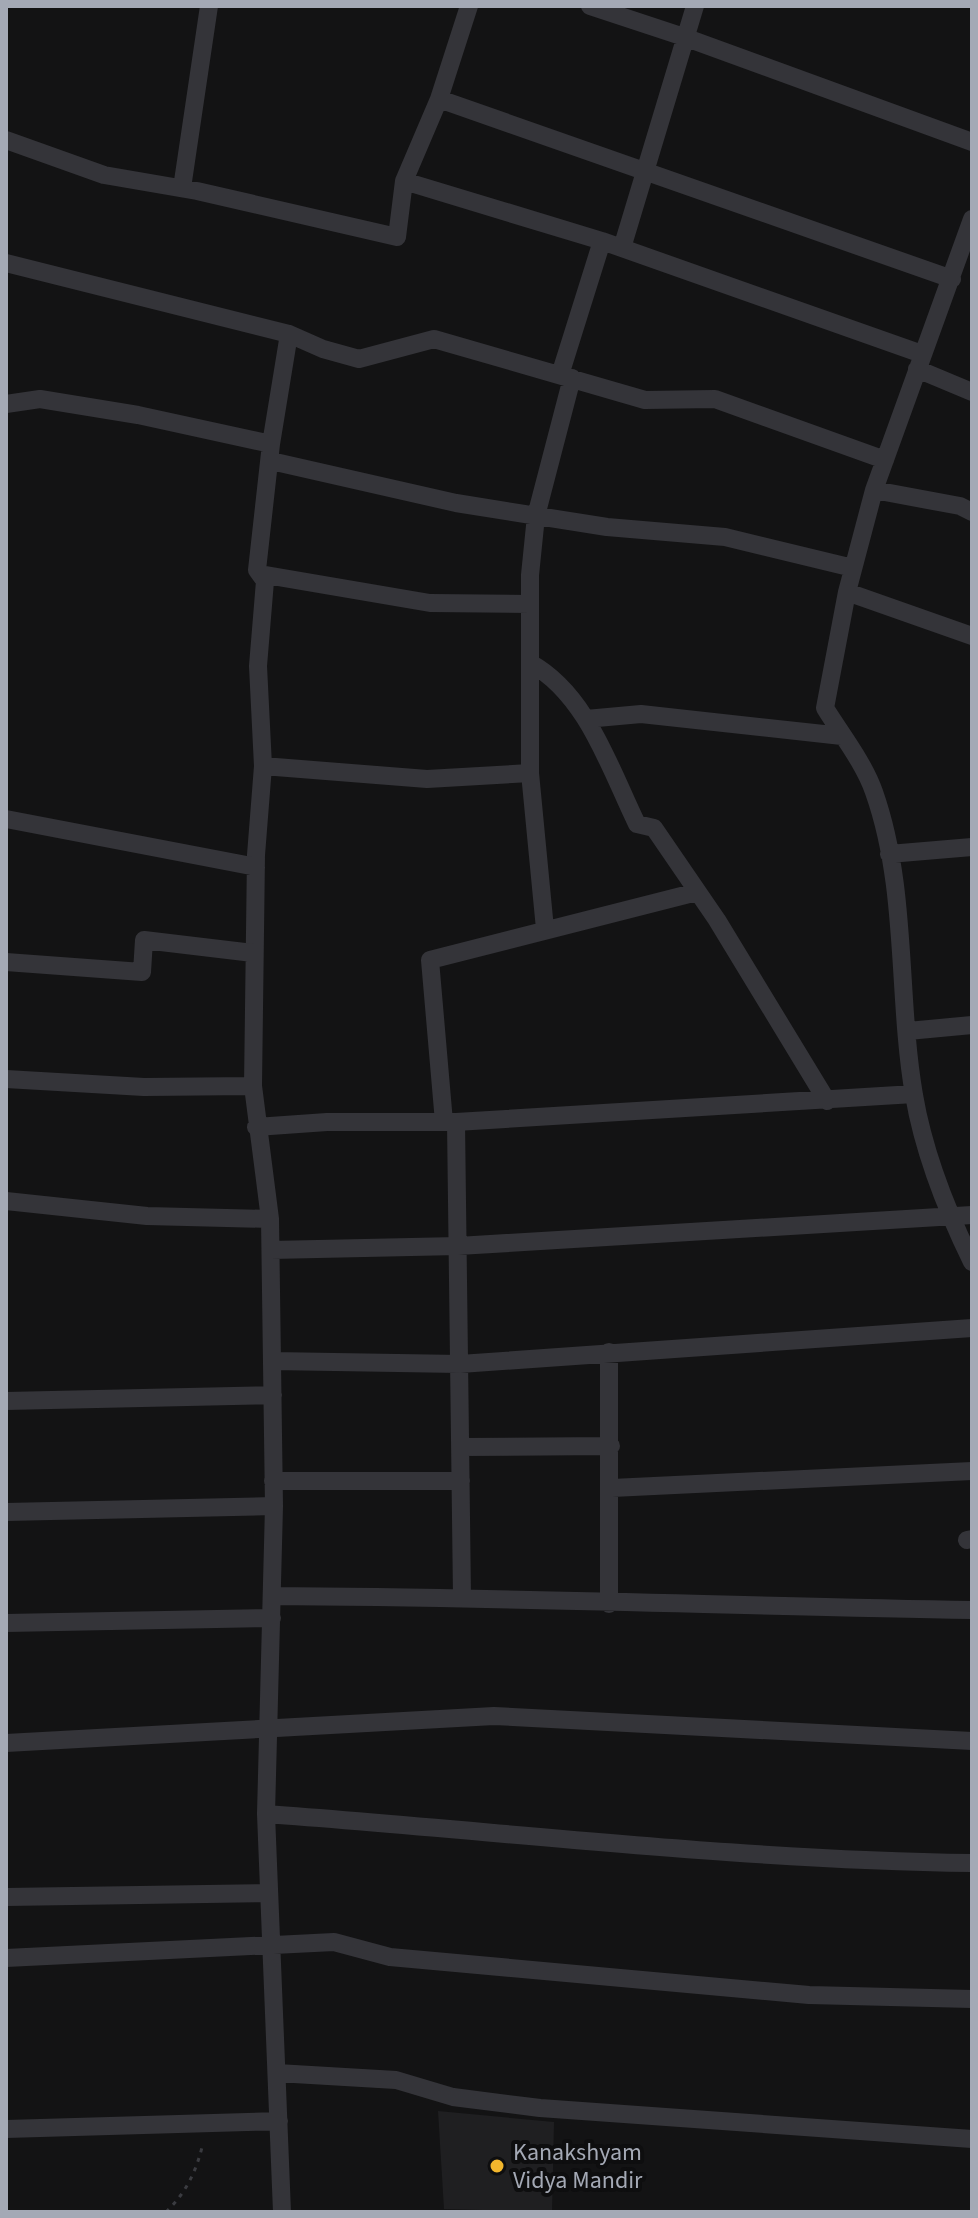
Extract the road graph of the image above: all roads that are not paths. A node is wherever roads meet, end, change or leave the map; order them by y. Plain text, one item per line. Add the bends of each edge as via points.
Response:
1 (209, 6) edge
2 (469, 6) edge
3 (590, 6) edge
4 (695, 6) edge
5 (684, 37) junction
6 (439, 99) junction
7 (6, 140) edge
8 (972, 142) edge
9 (645, 168) junction
10 (404, 181) junction
11 (182, 188) junction
12 (972, 219) edge
13 (602, 241) junction
14 (622, 248) junction
15 (967, 250) edge
16 (6, 263) edge
17 (952, 279) junction
18 (289, 334) junction
19 (920, 362) junction
20 (566, 377) junction
21 (972, 392) edge
22 (6, 404) edge
23 (271, 452) junction
24 (885, 460) junction
25 (874, 490) junction
26 (972, 512) edge
27 (536, 516) junction
28 (853, 568) junction
29 (260, 574) junction
30 (847, 592) junction
31 (530, 604) junction
32 (972, 636) edge
33 (530, 663) junction
34 (586, 719) junction
35 (842, 736) junction
36 (263, 766) junction
37 (530, 773) junction
38 (6, 819) edge
39 (972, 847) edge
40 (889, 854) junction
41 (256, 867) junction
42 (697, 892) junction
43 (545, 929) junction
44 (253, 953) junction
45 (6, 962) edge
46 (972, 1025) edge
47 (908, 1031) junction
48 (6, 1079) edge
49 (253, 1086) junction
50 (914, 1094) junction
51 (827, 1101) junction
52 (450, 1122) junction
53 (256, 1127) junction
54 (6, 1201) edge
55 (972, 1215) edge
56 (950, 1217) junction
57 (270, 1219) junction
58 (458, 1246) junction
59 (271, 1250) junction
60 (972, 1262) edge
61 (972, 1328) edge
62 (609, 1352) junction
63 (272, 1361) junction
64 (460, 1364) junction
65 (273, 1395) junction
66 (6, 1401) edge
67 (611, 1446) junction
68 (461, 1447) junction
69 (972, 1471) edge
70 (273, 1481) junction
71 (461, 1481) junction
72 (612, 1488) junction
73 (274, 1506) junction
74 (6, 1512) edge
75 (272, 1596) junction
76 (462, 1597) junction
77 (609, 1604) junction
78 (972, 1610) edge
79 (272, 1618) junction
80 (6, 1623) edge
81 (270, 1727) junction
82 (972, 1741) edge
83 (6, 1743) edge
84 (266, 1814) junction
85 (972, 1863) edge
86 (269, 1893) junction
87 (6, 1897) edge
88 (272, 1944) junction
89 (6, 1958) edge
90 (972, 1999) edge
91 (277, 2073) junction
92 (279, 2121) junction
93 (6, 2129) edge
94 (972, 2139) edge
95 (282, 2212) edge

1 - 11 street
2 - 6 street
3 - 5 street
4 - 5 street
5 - 8 street
5 - 9 street
6 - 9 street
6 - 10 street
7 - 11 street via 104,175
9 - 14 street
9 - 17 street
10 - 11 street via 397,237
10 - 13 street
12 - 15 street
13 - 14 street
13 - 20 street
14 - 19 street
15 - 17 street
16 - 18 street
17 - 19 street
18 - 20 street via 359,359 434,339
18 - 23 street
19 - 21 street
19 - 24 street
20 - 24 street via 645,400 715,399
20 - 27 street
22 - 23 street via 40,399 138,415
23 - 27 street via 456,503
23 - 29 street
24 - 25 street
25 - 26 street
25 - 28 street
27 - 28 street via 725,537
27 - 31 street
28 - 30 street
29 - 31 street via 430,603
29 - 36 street via 265,581 258,666
30 - 32 street
30 - 35 street via 825,708
31 - 33 street
33 - 34 street via 544,671
33 - 37 street
34 - 35 street via 641,714
34 - 42 street via 637,824 654,828
35 - 40 street via 874,790
36 - 37 street via 427,779
36 - 41 street
37 - 43 street
38 - 41 street
39 - 40 street
40 - 47 street
41 - 44 street
42 - 43 street
42 - 51 street
43 - 52 street via 430,960
44 - 45 street via 144,940 142,972
44 - 49 street
46 - 47 street
47 - 50 street
48 - 49 street via 144,1087
49 - 53 street
50 - 51 street
50 - 56 street
51 - 52 street
52 - 53 street
52 - 58 street
53 - 57 street
54 - 57 street via 147,1216
55 - 56 street
56 - 58 street
56 - 60 street
57 - 59 street
58 - 59 street
58 - 64 street
59 - 63 street
61 - 62 street
62 - 64 street
62 - 67 street
63 - 64 street
63 - 65 street
64 - 68 street
65 - 66 street
65 - 70 street
67 - 68 street
67 - 72 street
68 - 71 street
69 - 72 street
70 - 71 street
70 - 73 street
71 - 76 street
72 - 77 street
73 - 74 street
73 - 75 street
75 - 76 street
75 - 79 street
76 - 77 street
77 - 78 street
79 - 80 street
79 - 81 street
81 - 82 street via 494,1716
81 - 83 street
81 - 84 street
84 - 85 street via 513,1832 654,1849
84 - 86 street
86 - 87 street
86 - 88 street
88 - 89 street
88 - 90 street via 334,1942 390,1957 809,1995
88 - 91 street
91 - 92 street
91 - 94 street via 396,2080 453,2097 540,2108
92 - 93 street
92 - 95 street

